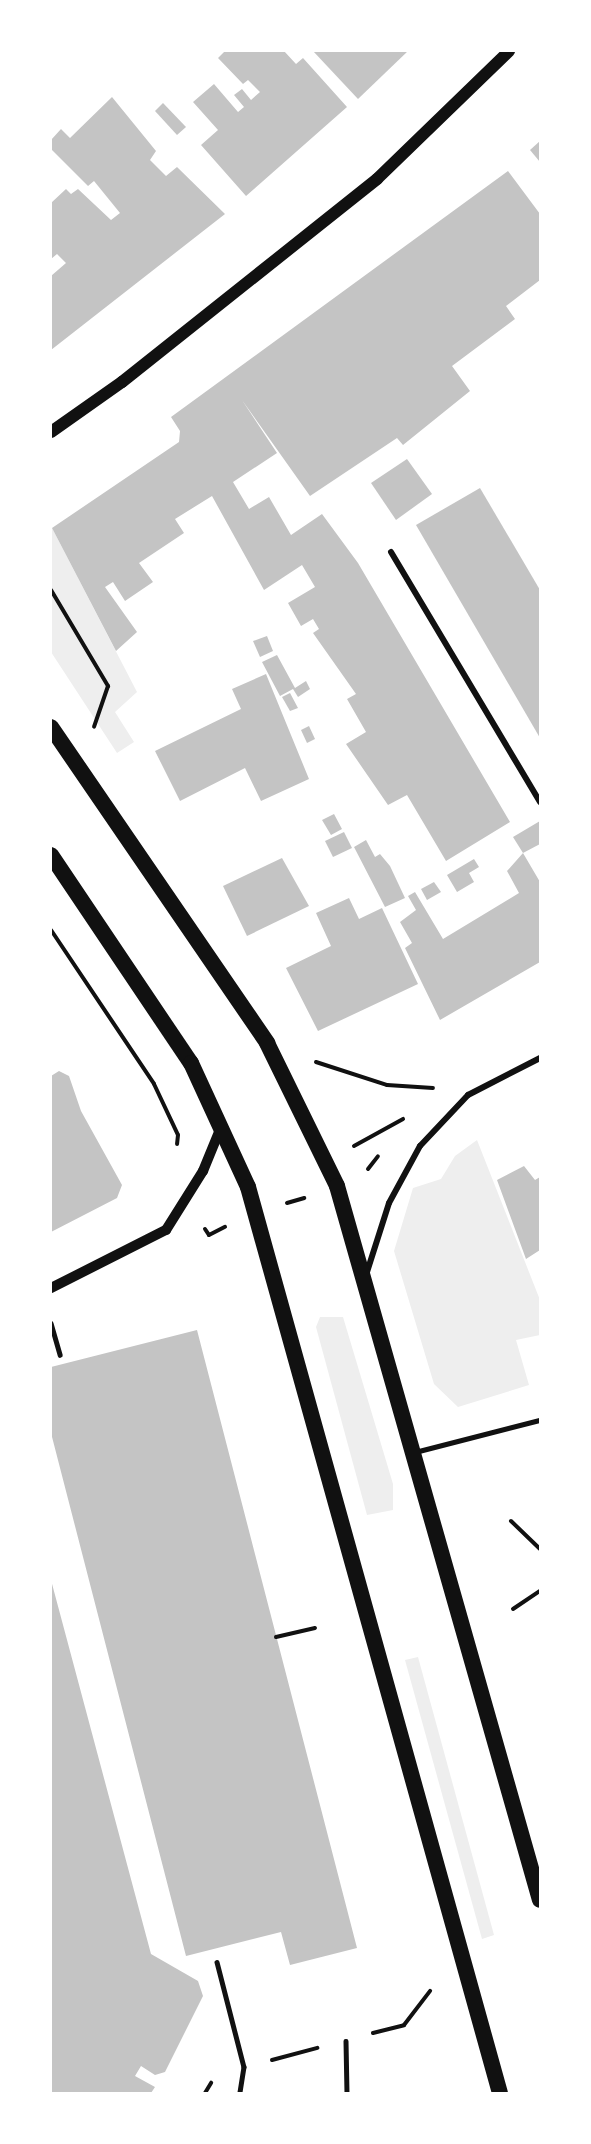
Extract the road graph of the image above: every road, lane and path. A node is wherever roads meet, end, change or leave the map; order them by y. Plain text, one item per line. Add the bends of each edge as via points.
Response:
1 (509, 51) edge
2 (51, 432) edge
3 (391, 552) dead end
4 (51, 590) edge
5 (51, 727) edge
6 (93, 730) dead end
7 (540, 802) edge
8 (51, 855) edge
9 (51, 930) edge
10 (267, 1043) junction
11 (540, 1058) edge
12 (468, 1095) junction
13 (219, 1132) junction
14 (175, 1156) dead end
15 (304, 1198) dead end
16 (280, 1206) dead end
17 (201, 1222) dead end
18 (228, 1226) dead end
19 (365, 1278) junction
20 (51, 1288) edge
21 (51, 1323) edge
22 (60, 1355) dead end
23 (540, 1420) edge
24 (412, 1452) junction
25 (511, 1521) dead end
26 (540, 1549) edge
27 (540, 1590) edge
28 (513, 1609) dead end
29 (315, 1628) dead end
30 (276, 1637) dead end
31 (540, 1900) edge
32 (217, 1962) dead end
33 (346, 2041) dead end
34 (240, 2093) edge
35 (347, 2093) edge
36 (500, 2093) edge

1 - 2 main road via 377,179 122,382
3 - 7 street
4 - 6 path via 108,686
5 - 10 highway
8 - 13 highway via 191,1063
9 - 14 path via 154,1084 178,1135
10 - 12 path via 387,1085
10 - 19 highway via 337,1186
11 - 12 street
12 - 19 street via 408,1163
13 - 20 street via 203,1171 165,1230
13 - 36 highway via 248,1187 267,1245
15 - 16 path
17 - 18 path via 208,1235
19 - 24 highway
21 - 22 lane
23 - 24 lane
24 - 31 highway
25 - 26 path
27 - 28 path
29 - 30 path
32 - 34 lane via 244,2067
33 - 35 lane

